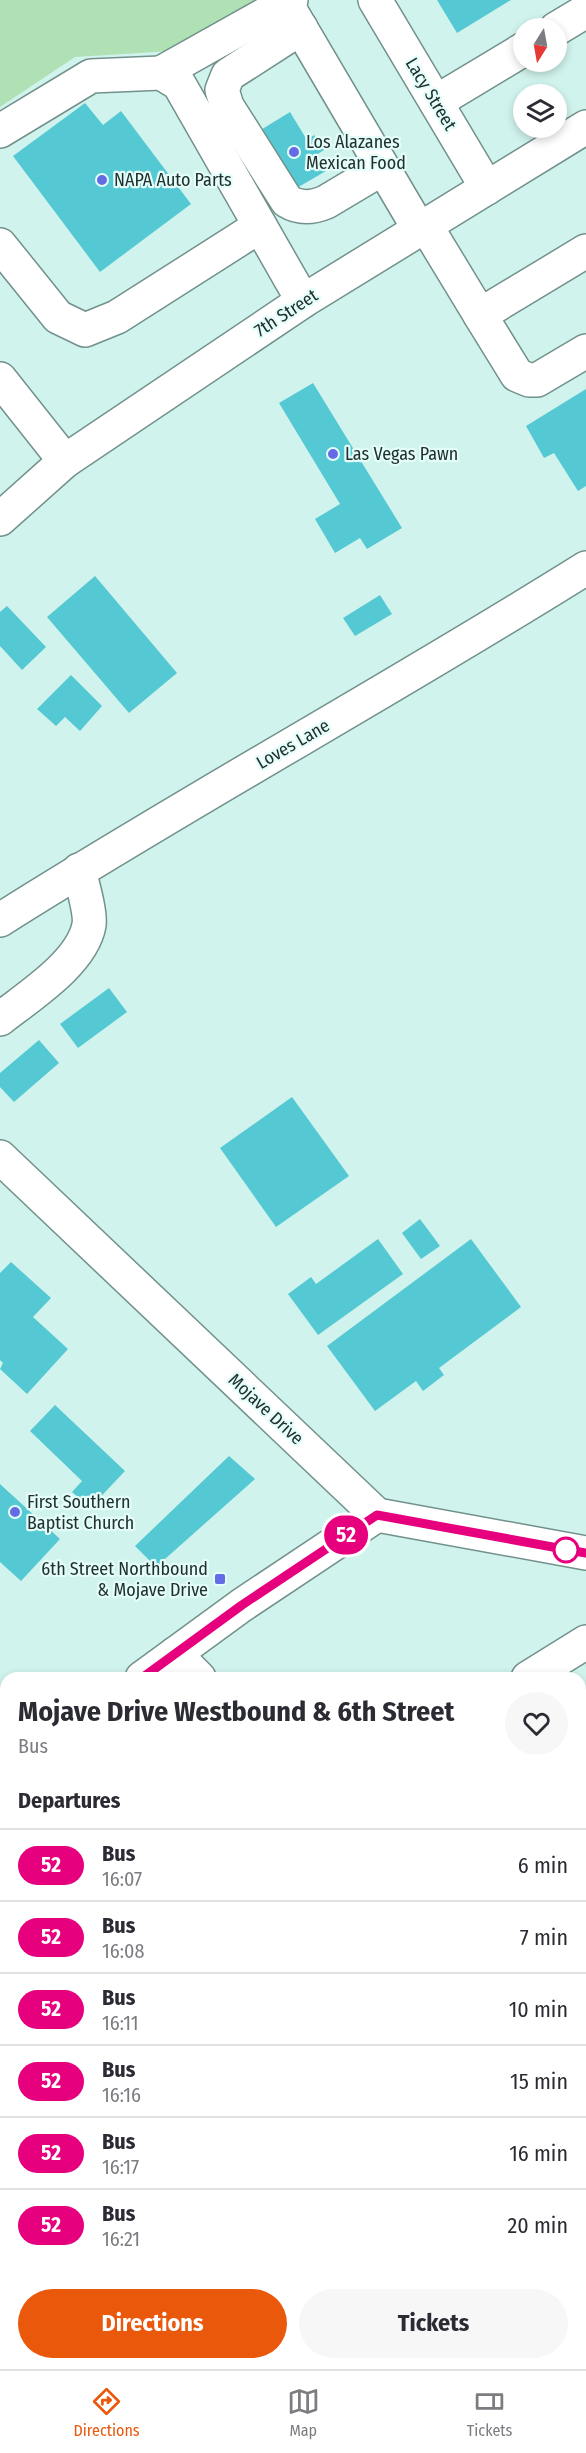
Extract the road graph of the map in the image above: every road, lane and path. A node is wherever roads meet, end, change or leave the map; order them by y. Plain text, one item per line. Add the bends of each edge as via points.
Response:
1 (375, 0) edge
2 (293, 10) edge
3 (586, 11) edge
4 (567, 22) edge
5 (513, 56) edge
6 (161, 73) junction
7 (436, 102) junction
8 (586, 128) edge
9 (0, 131) edge
10 (383, 168) junction
11 (487, 188) junction
12 (260, 226) junction
13 (423, 227) junction
14 (0, 245) edge
15 (586, 251) edge
16 (303, 301) junction
17 (480, 315) junction
18 (586, 351) edge
19 (0, 379) edge
20 (64, 461) junction
21 (0, 519) edge
22 (586, 568) edge
23 (79, 870) junction
24 (0, 920) edge
25 (0, 1019) edge
26 (0, 1157) edge
27 (377, 1515) junction
28 (586, 1553) edge
29 (586, 1642) edge
30 (175, 1654) junction
31 (150, 1672) edge
32 (193, 1672) edge
33 (538, 1672) edge

1 - 7 main road, Lacy Street
2 - 6 main road
2 - 10 main road
2 - 10 main road via 228,75 222,90 227,106 287,201 295,206 326,202
3 - 4 main road
5 - 7 main road
6 - 9 main road via 91,76
6 - 12 main road via 179,84
7 - 11 main road, Lacy Street
8 - 11 main road, 7th Street
10 - 13 main road
11 - 13 main road, 7th Street
12 - 14 main road via 117,317 85,330 58,317
12 - 16 main road
13 - 16 main road, 7th Street
13 - 17 main road
15 - 17 main road
16 - 20 main road, 7th Street
17 - 18 main road via 517,375 529,380 537,380
19 - 20 main road
20 - 21 main road, 7th Street
22 - 23 main road, Loves Lane
23 - 24 main road, Loves Lane
23 - 25 main road via 89,924 79,950
26 - 27 main road, Mojave Drive
27 - 28 main road
27 - 30 main road
29 - 33 main road
30 - 31 main road
30 - 32 main road

